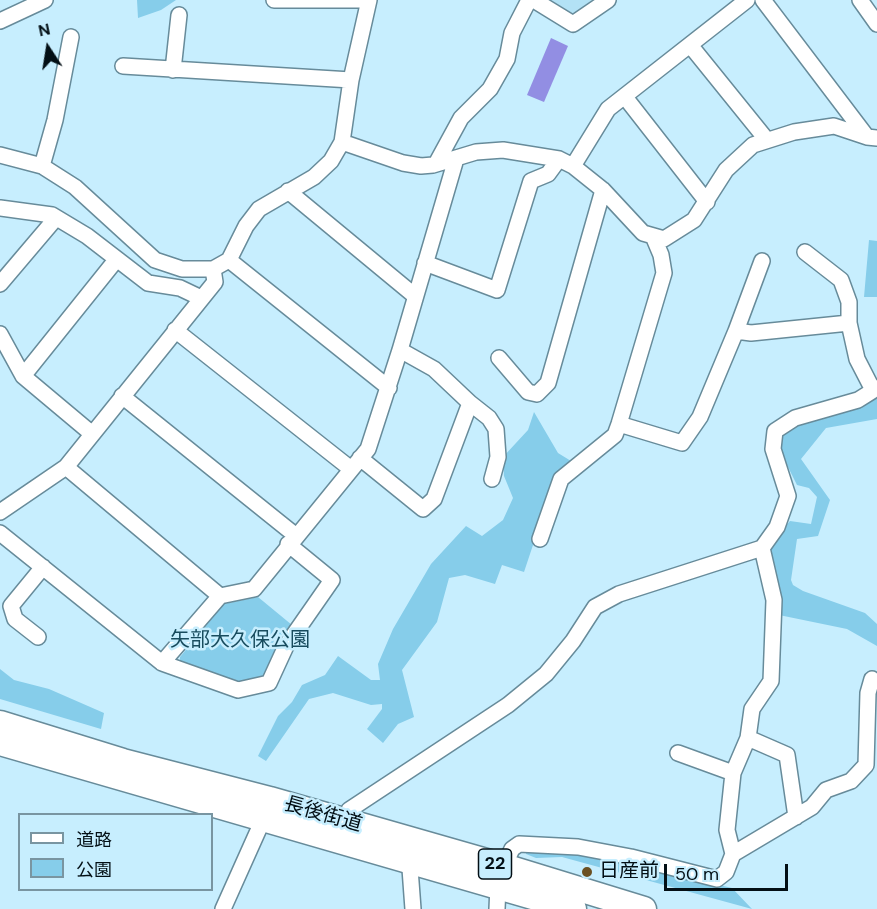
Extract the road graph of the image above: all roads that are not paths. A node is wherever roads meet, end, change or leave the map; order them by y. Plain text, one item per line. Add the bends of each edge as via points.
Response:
1 (45, 0) edge
2 (274, 0) edge
3 (368, 0) edge
4 (529, 0) edge
5 (534, 0) edge
6 (608, 0) edge
7 (747, 0) edge
8 (763, 0) edge
9 (868, 2) edge
10 (179, 15) dead end
11 (0, 21) edge
12 (877, 24) edge
13 (71, 37) dead end
14 (690, 45) junction
15 (123, 66) dead end
16 (173, 70) junction
17 (351, 80) junction
18 (625, 97) junction
19 (872, 137) edge
20 (766, 139) junction
21 (342, 142) junction
22 (0, 155) edge
23 (456, 159) junction
24 (437, 162) junction
25 (566, 163) junction
26 (42, 166) junction
27 (603, 190) junction
28 (288, 191) junction
29 (707, 202) junction
30 (0, 208) edge
31 (56, 218) junction
32 (653, 236) junction
33 (805, 252) dead end
34 (116, 260) junction
35 (229, 260) junction
36 (762, 261) dead end
37 (425, 263) junction
38 (213, 269) junction
39 (0, 284) edge
40 (416, 296) junction
41 (201, 298) junction
42 (849, 323) junction
43 (175, 330) junction
44 (736, 331) junction
45 (0, 334) edge
46 (400, 351) junction
47 (499, 358) dead end
48 (23, 376) junction
49 (389, 388) junction
50 (875, 389) edge
51 (122, 396) junction
52 (470, 403) junction
53 (620, 424) junction
54 (91, 433) junction
55 (356, 464) junction
56 (66, 467) junction
57 (492, 479) dead end
58 (0, 512) edge
59 (0, 533) edge
60 (292, 539) junction
61 (540, 539) dead end
62 (762, 548) junction
63 (43, 567) junction
64 (220, 596) junction
65 (38, 637) dead end
66 (162, 663) junction
67 (872, 679) dead end
68 (0, 723) edge
69 (748, 738) junction
70 (0, 743) edge
71 (678, 753) dead end
72 (733, 773) junction
73 (267, 809) junction
74 (796, 817) junction
75 (345, 821) junction
76 (410, 852) junction
77 (733, 854) junction
78 (500, 887) edge
79 (223, 909) edge
80 (413, 909) edge
81 (574, 909) edge
82 (644, 909) edge

1 - 11 street
2 - 3 street
3 - 17 street
4 - 24 street via 512,33 507,59 490,89 461,118
5 - 6 street via 573,24
7 - 14 street
8 - 19 street
9 - 12 street
10 - 16 street
13 - 26 street
14 - 18 street
14 - 20 street
15 - 16 street
16 - 17 street
17 - 21 street
18 - 25 street via 608,109
18 - 29 street
19 - 20 street via 834,126
20 - 29 street via 753,145 726,170
21 - 24 street via 403,164 421,166
21 - 28 street via 315,177
22 - 26 street
23 - 24 street
23 - 25 street via 476,152 503,150
23 - 37 street
25 - 27 street
25 - 37 street via 531,181 497,290
26 - 38 street via 75,187 155,260 182,269
27 - 32 street via 643,233
27 - 47 street via 548,383 537,394 528,392
28 - 35 street via 258,209
28 - 40 street
29 - 32 street via 694,220 664,239
30 - 31 street
31 - 34 street via 87,236
31 - 39 street
32 - 53 street via 664,273
33 - 42 street via 841,280 849,302
34 - 41 street via 148,283 180,288
34 - 48 street
35 - 38 street
35 - 49 street
36 - 44 street
37 - 40 street
38 - 41 street via 215,282
40 - 46 street
41 - 43 street
42 - 44 street via 751,333
42 - 50 street via 857,359
43 - 51 street
43 - 55 street
44 - 53 street via 700,417 682,443
45 - 48 street
46 - 49 street
46 - 52 street via 434,369
48 - 54 street
49 - 55 street via 368,449
50 - 62 street via 858,400 795,417 775,431 773,449 788,496 777,526
51 - 54 street
51 - 60 street
52 - 55 street via 434,499 423,509
52 - 57 street via 496,429 498,457
53 - 61 street via 615,435 561,479
54 - 56 street
55 - 60 street
56 - 58 street
56 - 64 street
59 - 63 street
60 - 64 street via 254,589
60 - 66 street via 332,580 286,646 269,683 238,690
62 - 69 street via 774,600 771,681 752,709
62 - 75 street via 618,594 595,607 546,674 508,705 349,810
63 - 65 street via 11,606 15,619
63 - 66 street
64 - 66 street
67 - 74 street via 868,693 866,765 850,781 826,790 812,807
68 - 73 main road, 長後街道 / 22
69 - 72 street
69 - 74 street via 787,755
70 - 73 main road, 長後街道 / 22 via 123,781
71 - 72 street
72 - 77 street via 727,830
73 - 75 main road, 長後街道 / 22
73 - 76 main road, 長後街道 / 22
73 - 79 street
74 - 77 street
75 - 76 main road, 長後街道 / 22
76 - 78 main road, 長後街道 / 22
76 - 80 street
77 - 78 street via 726,872 717,879 578,847 519,844 512,849
78 - 81 main road, 長後街道 / 22
78 - 82 main road, 長後街道 / 22

